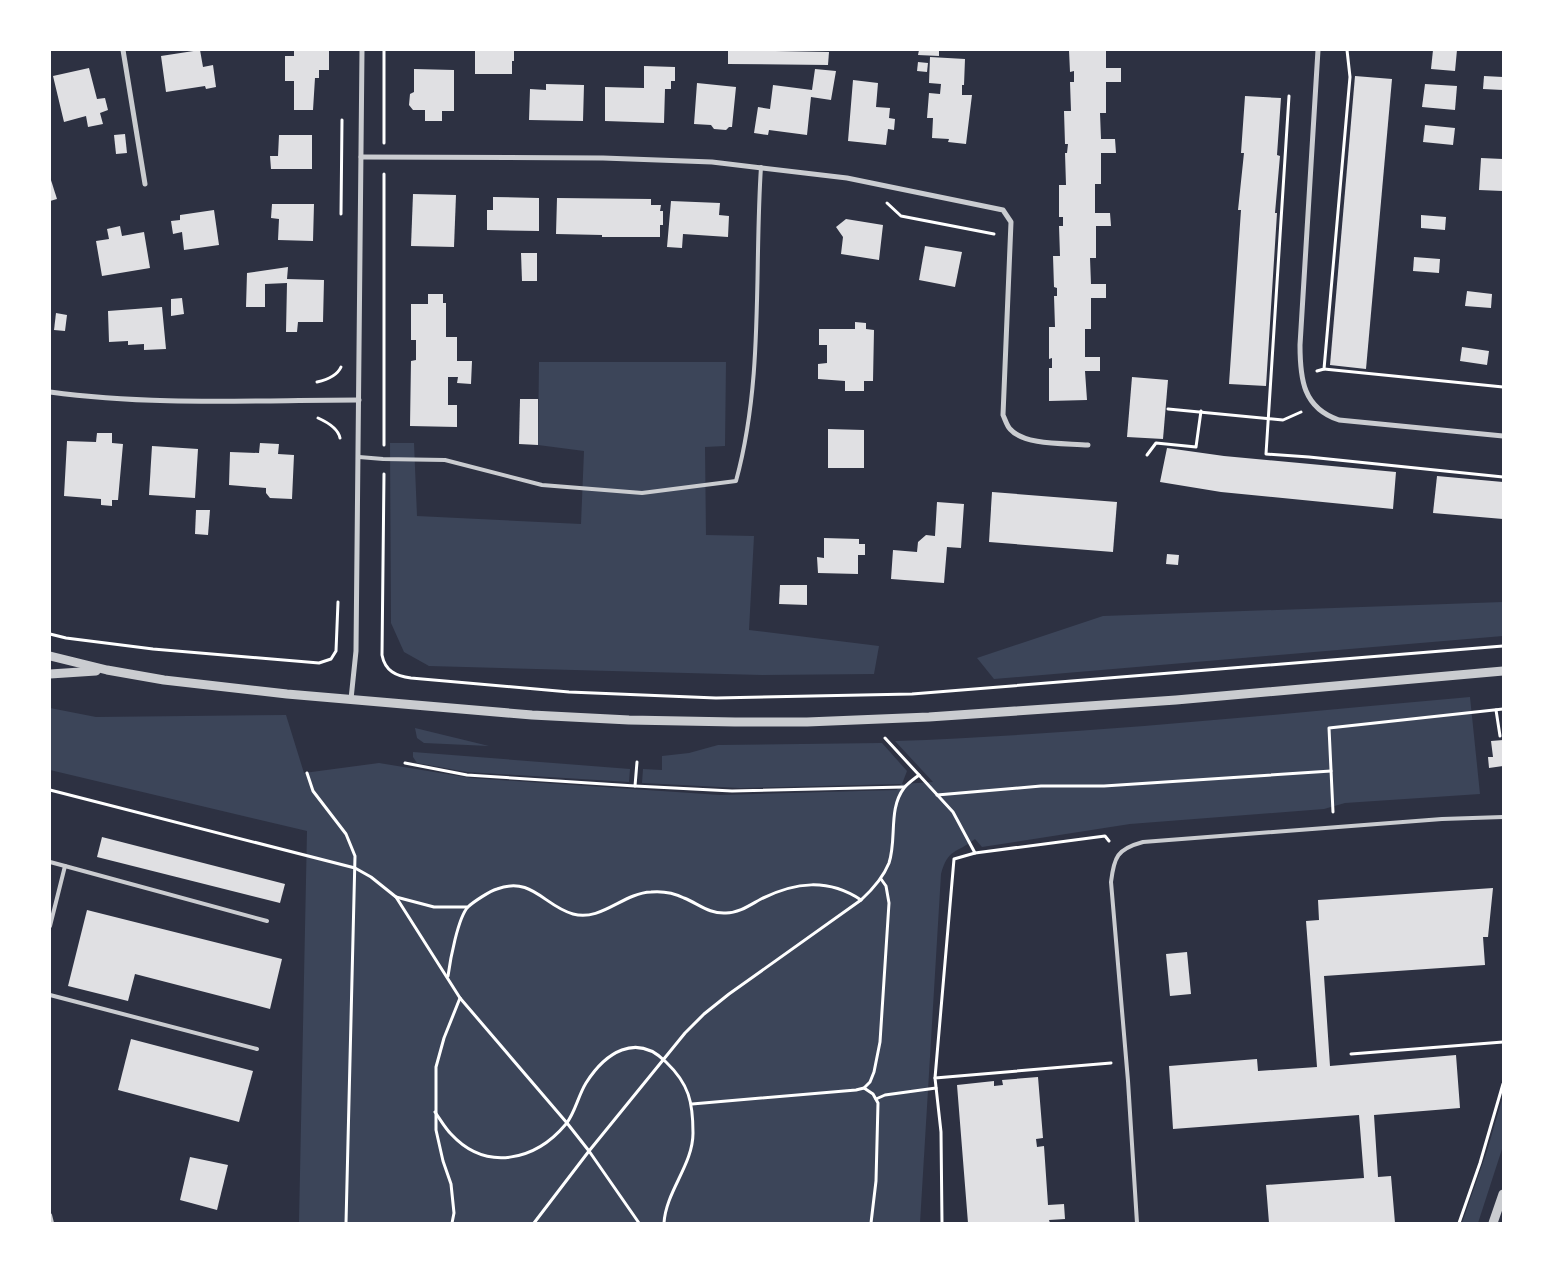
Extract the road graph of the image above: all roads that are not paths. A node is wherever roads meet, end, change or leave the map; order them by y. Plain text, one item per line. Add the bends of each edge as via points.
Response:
1 (123, 50) edge
2 (362, 50) edge
3 (1318, 50) edge
4 (361, 157) junction
5 (761, 167) junction
6 (145, 184) dead end
7 (50, 392) edge
8 (359, 400) junction
9 (1503, 436) edge
10 (1088, 445) dead end
11 (359, 457) junction
12 (50, 656) edge
13 (107, 670) junction
14 (1503, 672) edge
15 (50, 674) edge
16 (351, 700) junction
17 (1503, 817) edge
18 (50, 862) edge
19 (65, 866) junction
20 (267, 920) dead end
21 (50, 926) edge
22 (50, 994) edge
23 (257, 1049) dead end
24 (1503, 1194) edge
25 (50, 1215) edge
26 (52, 1223) edge
27 (1137, 1223) edge
28 (1493, 1223) edge

1 - 6 street
2 - 4 street
3 - 9 street via 1300,345 1301,376 1306,392 1315,405 1339,420
4 - 5 street via 603,158
4 - 8 street
5 - 10 street via 847,178 1003,210 1011,222 1003,415 1009,429 1021,438
5 - 11 lane via 751,414 736,481 642,493 542,485 445,460
7 - 8 street via 161,401
8 - 11 street
11 - 16 street via 356,651
12 - 13 street
13 - 15 street
13 - 16 street via 164,680
14 - 16 street via 1176,700 806,722 629,720
17 - 27 lane via 1143,842 1120,852 1113,862 1111,882
18 - 19 lane
19 - 20 lane
19 - 21 lane
22 - 23 lane
24 - 28 street
25 - 26 lane

